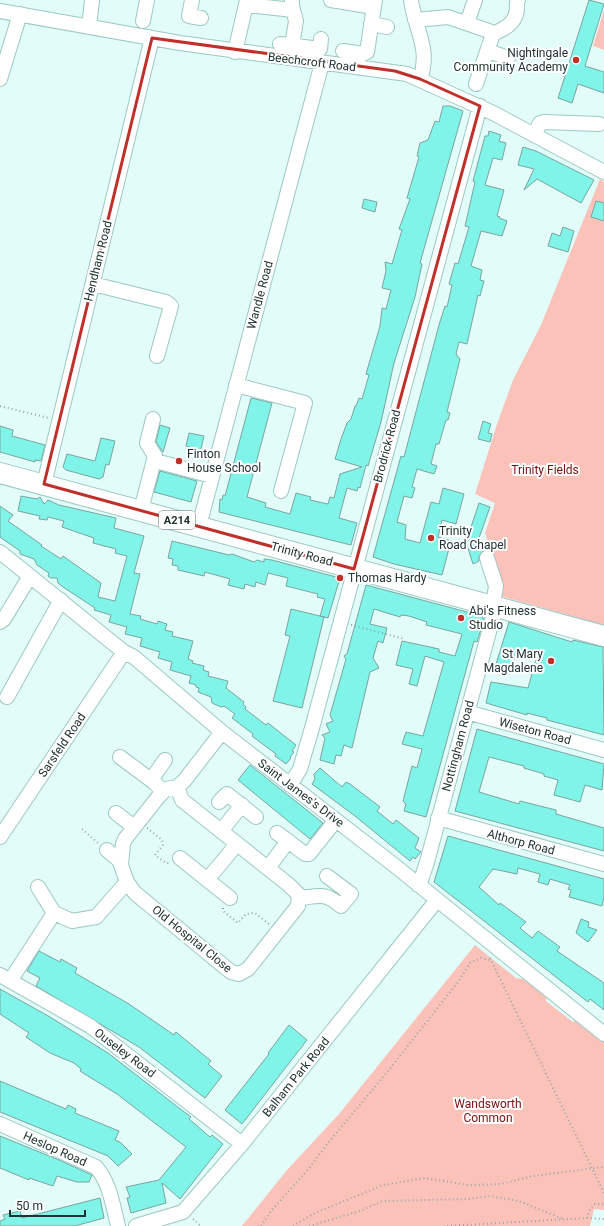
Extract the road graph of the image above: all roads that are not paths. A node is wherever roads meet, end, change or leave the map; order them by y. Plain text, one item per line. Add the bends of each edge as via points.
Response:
1 (92, 0) edge
2 (147, 0) edge
3 (192, 0) edge
4 (330, 0) edge
5 (411, 0) edge
6 (475, 0) edge
7 (247, 2) edge
8 (374, 4) edge
9 (518, 4) edge
10 (293, 5) edge
11 (0, 11) edge
12 (20, 14) junction
13 (201, 18) dead end
14 (416, 20) junction
15 (143, 21) dead end
16 (467, 23) junction
17 (371, 24) junction
18 (89, 27) junction
19 (387, 27) dead end
20 (492, 34) junction
21 (152, 38) junction
22 (321, 39) dead end
23 (488, 51) junction
24 (235, 52) junction
25 (343, 52) dead end
26 (508, 58) dead end
27 (322, 64) junction
28 (0, 79) edge
29 (420, 79) junction
30 (476, 84) dead end
31 (480, 106) junction
32 (599, 124) dead end
33 (534, 135) junction
34 (604, 172) edge
35 (93, 284) junction
36 (157, 356) dead end
37 (236, 385) junction
38 (153, 419) dead end
39 (163, 463) dead end
40 (0, 473) edge
41 (212, 476) junction
42 (44, 484) junction
43 (281, 491) dead end
44 (141, 510) junction
45 (199, 526) junction
46 (0, 552) edge
47 (487, 558) dead end
48 (354, 569) junction
49 (30, 576) junction
50 (61, 600) junction
51 (494, 605) junction
52 (0, 622) edge
53 (604, 636) edge
54 (124, 652) junction
55 (7, 697) dead end
56 (467, 712) junction
57 (222, 732) junction
58 (604, 750) edge
59 (120, 757) dead end
60 (165, 760) dead end
61 (151, 780) junction
62 (290, 784) junction
63 (177, 787) junction
64 (162, 792) junction
65 (220, 802) dead end
66 (242, 805) junction
67 (116, 812) dead end
68 (256, 817) dead end
69 (438, 818) junction
70 (336, 820) junction
71 (136, 824) junction
72 (221, 831) junction
73 (0, 837) edge
74 (237, 844) junction
75 (107, 850) road end
76 (180, 858) road end
77 (121, 862) junction
78 (604, 864) edge
79 (268, 868) junction
80 (327, 876) dead end
81 (207, 880) junction
82 (127, 882) junction
83 (418, 885) junction
84 (38, 887) dead end
85 (230, 898) road end
86 (300, 898) junction
87 (437, 900) junction
88 (54, 913) junction
89 (5, 978) edge
90 (604, 1034) edge
91 (0, 1124) edge
92 (242, 1144) junction
93 (118, 1226) edge
94 (136, 1226) edge

1 - 18 street
2 - 15 street
3 - 13 street via 189,16
4 - 8 street
5 - 14 street
6 - 16 street
7 - 10 street
7 - 24 street
8 - 17 street
9 - 20 street via 508,27
10 - 22 street via 295,28 286,45 320,49
11 - 12 street, Beechcroft Road
12 - 18 street, Beechcroft Road
12 - 28 street
14 - 16 street via 448,17
14 - 29 street via 425,52 425,64
16 - 20 street
17 - 19 street
17 - 25 street via 365,54
18 - 21 street, Beechcroft Road
20 - 23 street
21 - 24 street, Beechcroft Road
21 - 35 street, Hendham Road
23 - 26 street
23 - 30 street
24 - 27 street, Beechcroft Road
27 - 29 street, Beechcroft Road via 395,71
27 - 37 street, Wandle Road
29 - 31 street, Beechcroft Road
31 - 33 street, Beechcroft Road
31 - 48 street, Brodrick Road
32 - 33 street via 544,122 540,123
33 - 34 street, Beechcroft Road
35 - 36 street via 166,302 171,306
35 - 42 street, Hendham Road
37 - 41 street, Wandle Road
37 - 43 street via 305,403
38 - 44 street via 147,443 155,456
39 - 41 street
40 - 42 highway, Trinity Road / A214
41 - 45 street, Wandle Road
42 - 44 highway, Trinity Road / A214
44 - 45 highway, Trinity Road / A214
45 - 48 highway, Trinity Road / A214
46 - 49 street, Saint James's Drive
47 - 51 street, Nottingham Road via 496,586
48 - 51 highway, Trinity Road / A214
48 - 62 street, Brodrick Road via 300,768
49 - 50 street, Saint James's Drive
49 - 52 street
50 - 54 street, Saint James's Drive
50 - 55 street
51 - 53 highway, Trinity Road / A214
51 - 56 street, Nottingham Road
54 - 57 street, Saint James's Drive via 134,657
54 - 73 street, Sarsfeld Road
56 - 58 street, Wiseton Road
56 - 69 street, Nottingham Road
57 - 62 street, Saint James's Drive
57 - 63 street
59 - 61 street
60 - 61 street
61 - 64 street
62 - 70 street, Saint James's Drive
63 - 64 street
63 - 72 street via 182,800
64 - 71 street, Old Hospital Close
65 - 66 street via 227,794
66 - 68 street
66 - 72 street
67 - 71 street
69 - 78 street, Althorp Road
69 - 83 street, Nottingham Road via 422,880
70 - 79 street via 307,855 283,837
70 - 83 street, Saint James's Drive
71 - 77 street, Old Hospital Close via 123,844
72 - 74 street
74 - 79 street
74 - 81 street
75 - 77 street
76 - 81 street
77 - 82 street, Old Hospital Close
79 - 86 street via 298,892
80 - 86 street via 350,894 341,906 331,897
81 - 85 street
82 - 86 street, Old Hospital Close via 135,893 231,972 240,974 248,969 298,906
82 - 88 street via 96,917 72,921
83 - 87 street, Saint James's Drive
84 - 88 street
87 - 90 street, Saint James's Drive
87 - 92 street, Balham Park Road
88 - 89 street
89 - 92 street, Ouseley Road via 90,1026
91 - 93 street, Heslop Road via 96,1167 107,1186
92 - 94 street, Balham Park Road via 183,1212

